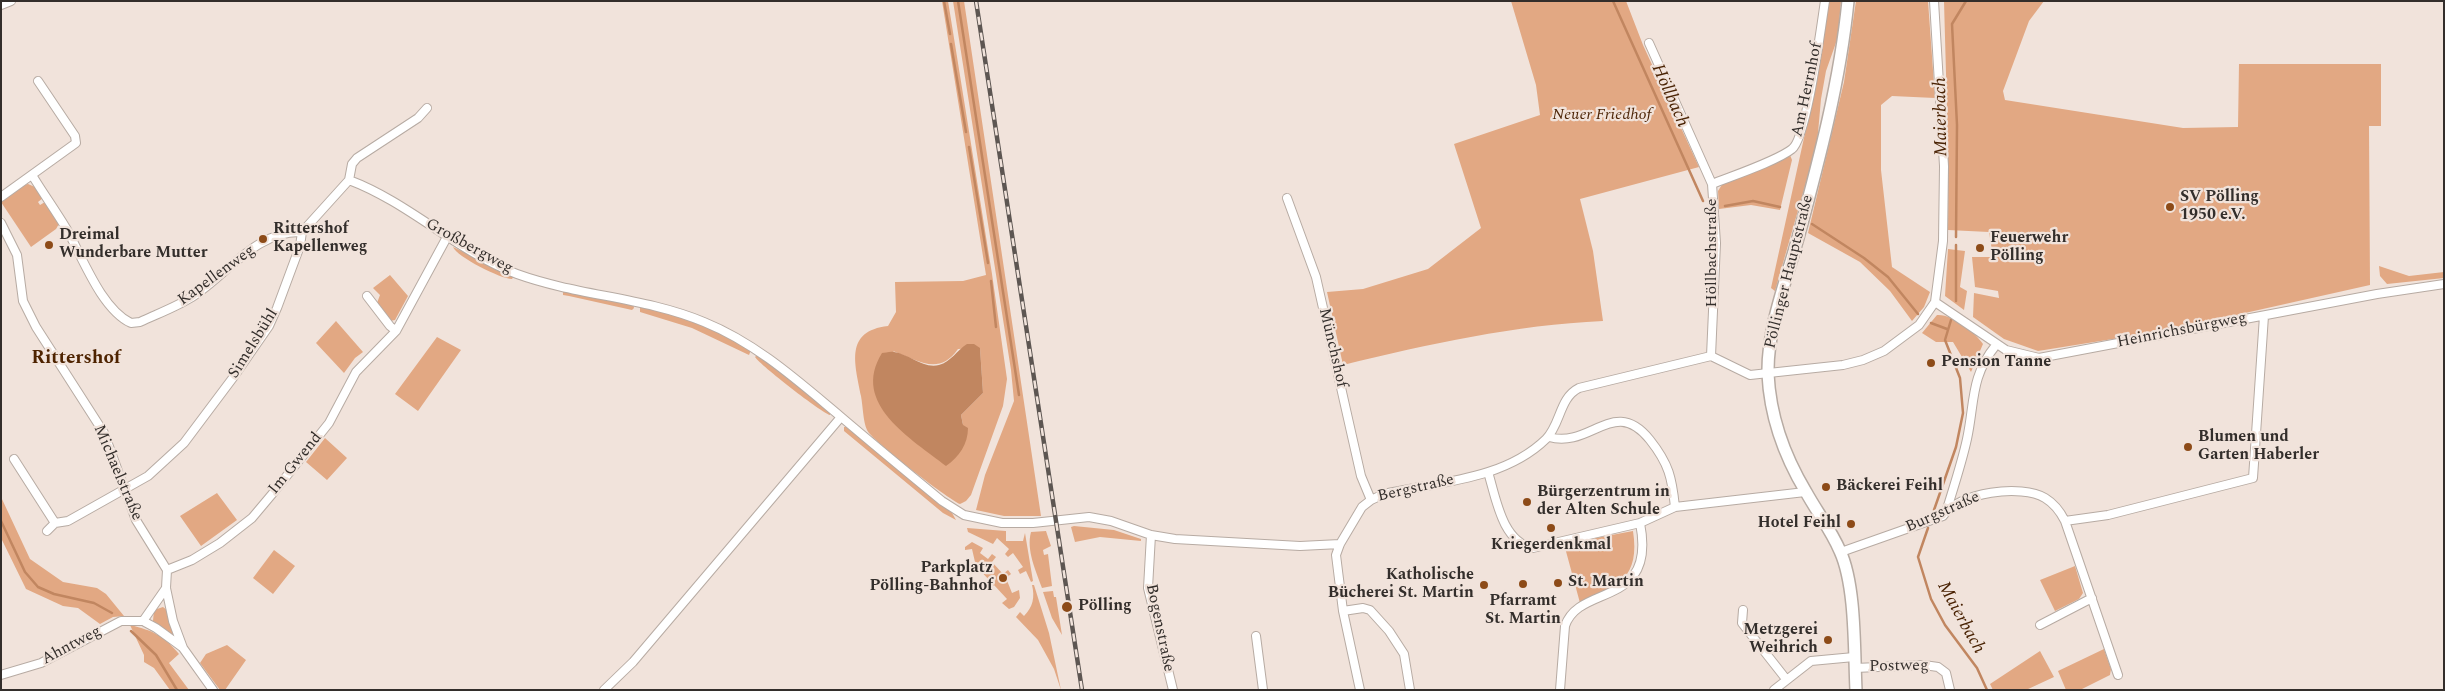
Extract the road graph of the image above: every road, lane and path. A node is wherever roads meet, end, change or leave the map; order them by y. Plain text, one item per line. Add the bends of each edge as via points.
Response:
1 (11, 1) edge
2 (1825, 1) edge
3 (1848, 1) edge
4 (1934, 1) edge
5 (1, 5) edge
6 (1649, 43) dead end
7 (38, 81) dead end
8 (428, 108) dead end
9 (32, 175) junction
10 (350, 180) junction
11 (1712, 184) junction
12 (1, 196) edge
13 (1287, 198) dead end
14 (1, 223) edge
15 (302, 232) junction
16 (447, 237) junction
17 (2444, 284) edge
18 (367, 296) dead end
19 (1935, 302) junction
20 (2264, 316) junction
21 (396, 331) junction
22 (1996, 344) junction
23 (1711, 356) junction
24 (1768, 374) junction
25 (841, 417) junction
26 (1549, 437) junction
27 (14, 459) dead end
28 (1488, 472) junction
29 (124, 491) junction
30 (1805, 492) junction
31 (1370, 500) junction
32 (1675, 507) junction
33 (1947, 509) junction
34 (2065, 522) junction
35 (56, 523) junction
36 (1640, 523) junction
37 (47, 532) dead end
38 (1151, 535) junction
39 (1340, 544) junction
40 (1841, 552) junction
41 (167, 570) junction
42 (166, 588) junction
43 (2092, 598) junction
44 (1743, 610) dead end
45 (1343, 611) junction
46 (143, 621) junction
47 (2040, 625) dead end
48 (1256, 636) dead end
49 (183, 648) junction
50 (1854, 662) junction
51 (2118, 674) dead end
52 (1, 675) edge
53 (1786, 679) junction
54 (213, 690) edge
55 (604, 690) edge
56 (1173, 690) edge
57 (1263, 690) edge
58 (1360, 690) edge
59 (1410, 690) edge
60 (1560, 690) edge
61 (1774, 690) edge
62 (1856, 690) edge
63 (1950, 690) edge

1 - 5 street
2 - 11 street, Am Herrnhof via 1808,104 1798,142 1787,153
3 - 24 street, Pöllinger Hauptstraße via 1831,110 1776,322
4 - 19 street via 1944,166 1943,241
6 - 11 street, Höllbachstraße
7 - 9 street via 77,140
8 - 10 street, Simelsbühl via 357,158 352,164
9 - 12 street
9 - 15 street, Kapellenweg via 97,285 112,306 131,323 140,322 192,297 237,259 264,242
10 - 15 street, Simelsbühl
10 - 16 street, Großbergweg via 395,202
11 - 23 street, Höllbachstraße via 1716,243
13 - 31 street, Münchshof via 1316,277 1361,476
14 - 29 street, Michaelstraße via 17,255 23,301 104,434
15 - 29 street, Simelsbühl via 277,308 247,359 184,443 148,476
16 - 21 street, Im Gwend
16 - 25 street, Großbergweg via 518,274 656,306 704,322 756,349
17 - 20 street, Heinrichsbürgweg
18 - 21 street
19 - 22 street, Heinrichsbürgweg
19 - 24 street via 1914,330 1872,357
20 - 22 street, Heinrichsbürgweg via 2039,358 2018,354
20 - 34 street via 2253,478 2125,511
21 - 41 street, Im Gwend via 356,372 329,424 252,518 220,543
22 - 33 street via 1974,386 1967,439
23 - 24 street via 1747,375
23 - 26 street, Bergstraße via 1579,388 1568,397
24 - 30 street, Pöllinger Hauptstraße via 1779,434
25 - 38 street, Großbergweg via 955,510 980,519 1014,524 1097,518
25 - 55 street via 632,662
26 - 28 street, Bergstraße
26 - 32 street via 1570,438 1622,420 1632,422 1666,460
27 - 35 street
28 - 31 street, Bergstraße via 1384,494
28 - 36 street via 1508,530 1516,541 1530,548
29 - 35 street, Simelsbühl via 68,521
29 - 41 street, Michaelstraße via 136,520
30 - 32 street
30 - 40 street, Pöllinger Hauptstraße
31 - 39 street, Bergstraße via 1362,507
32 - 36 street
33 - 34 street, Burgstraße via 1980,496 2019,491 2044,497 2057,507
33 - 40 street, Burgstraße via 1943,516
34 - 43 street, Burgstraße
35 - 37 street, Simelsbühl
36 - 60 street via 1641,557 1636,574 1621,587 1580,607 1567,618
38 - 39 street via 1242,544
38 - 56 street, Bogenstraße via 1148,588
39 - 45 street via 1336,564
40 - 50 street, Pöllinger Hauptstraße via 1849,593
41 - 42 street
42 - 46 street
42 - 49 street
43 - 47 street
43 - 51 street, Burgstraße
44 - 53 street via 1742,623
45 - 58 street
45 - 59 street via 1370,610 1390,631 1404,654
46 - 49 street
46 - 52 street, Ahntweg via 121,621 41,663
48 - 57 street
49 - 54 street
50 - 53 street, Postweg via 1811,661
50 - 62 street, Pöllinger Hauptstraße
50 - 63 street, Postweg via 1924,665 1943,670
53 - 61 street, Postweg

